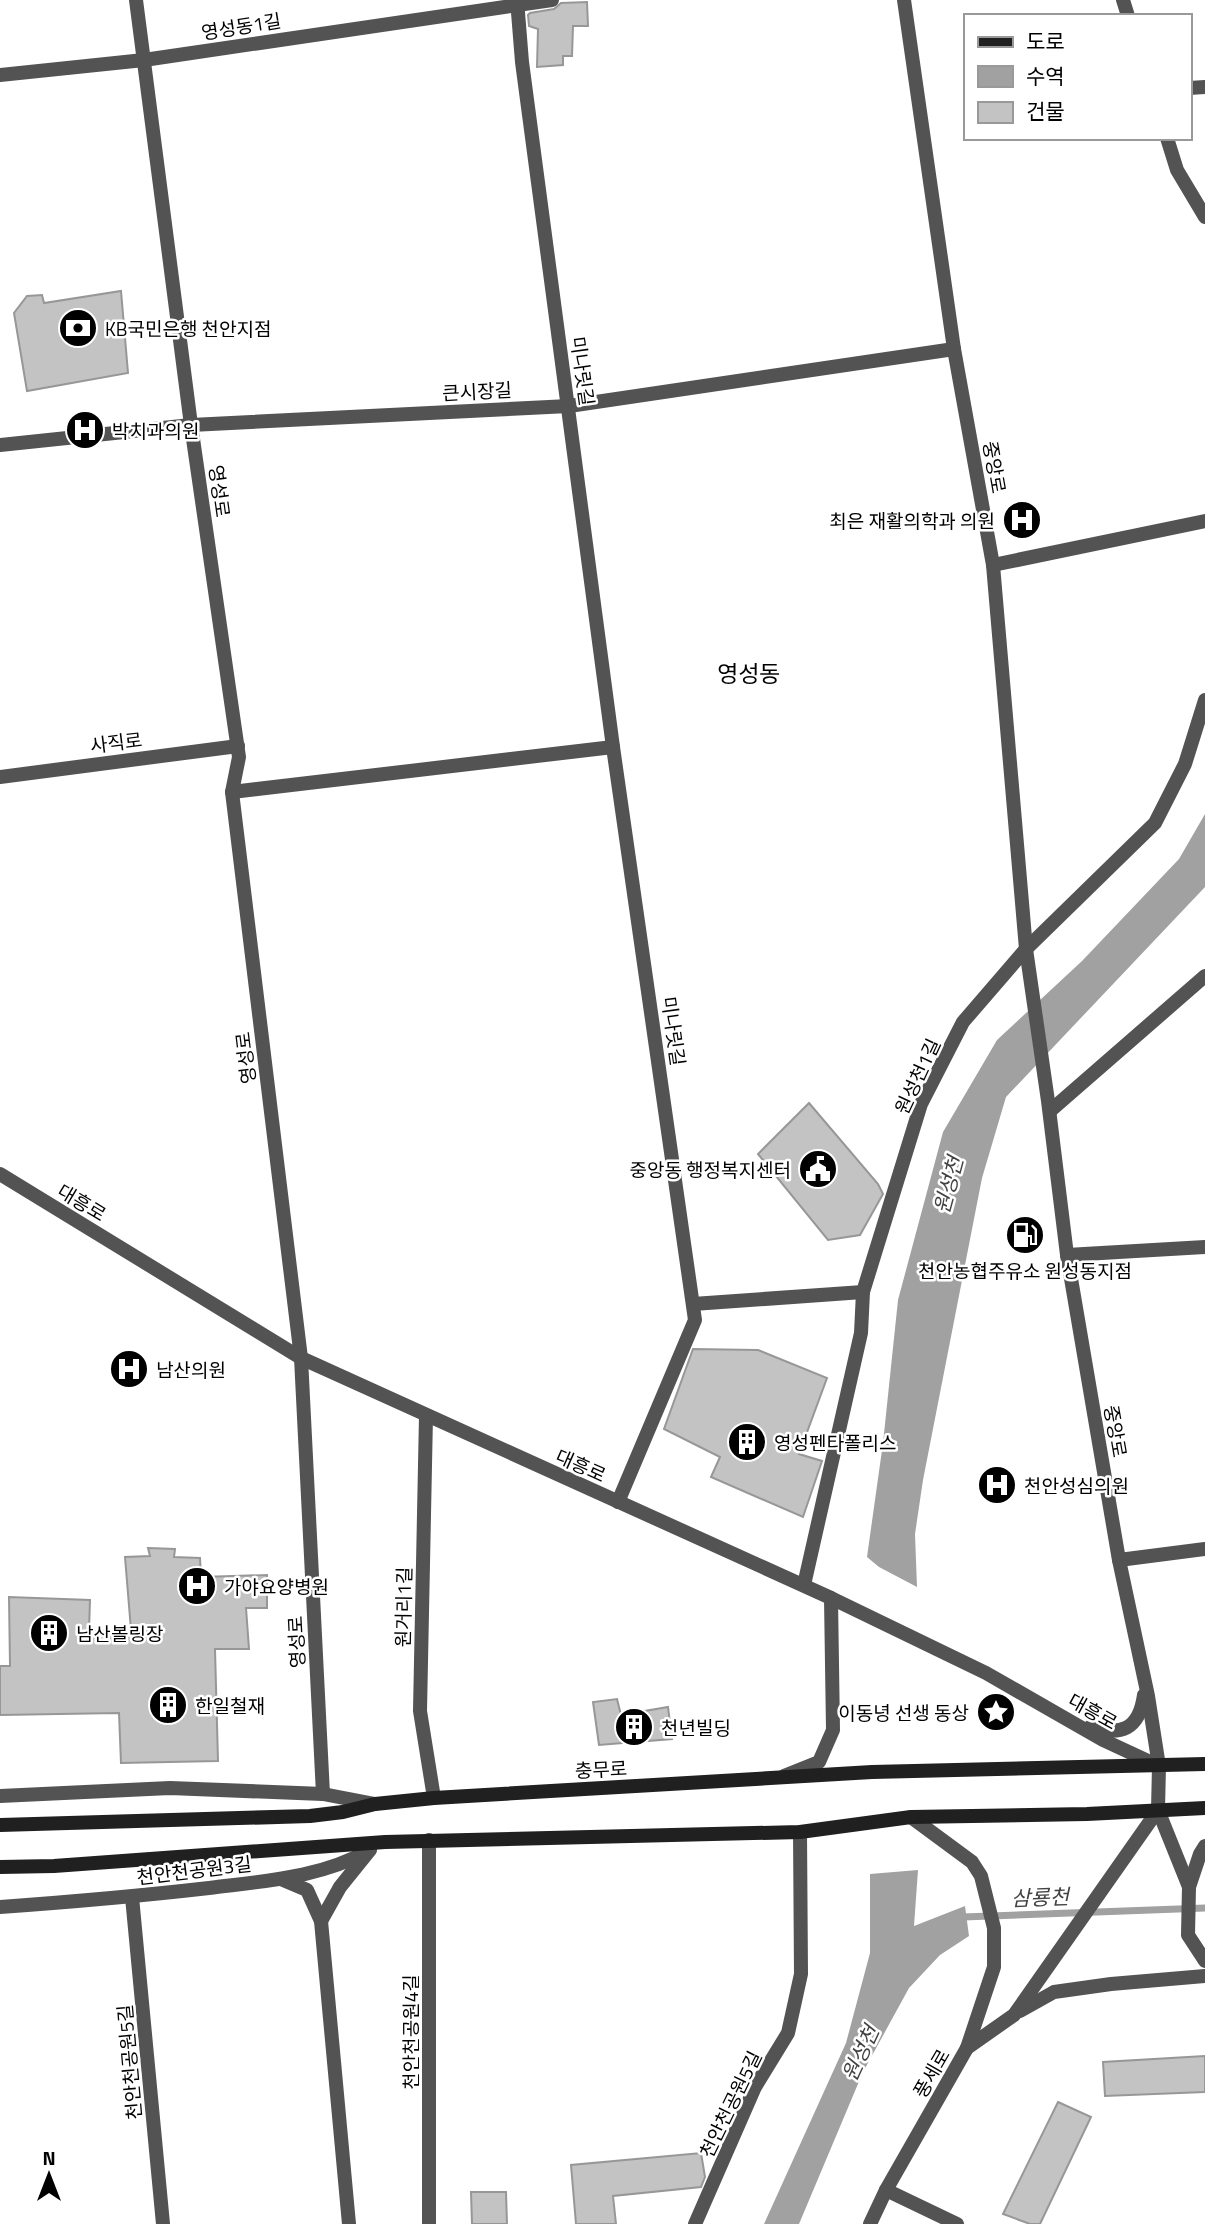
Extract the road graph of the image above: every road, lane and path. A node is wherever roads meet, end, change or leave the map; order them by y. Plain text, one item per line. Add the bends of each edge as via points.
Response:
1 (136, 0) edge
2 (552, 0) edge
3 (904, 0) edge
4 (518, 2) edge
5 (144, 61) junction
6 (0, 75) edge
7 (1168, 140) edge
8 (1205, 217) edge
9 (954, 349) junction
10 (569, 406) junction
11 (191, 425) junction
12 (0, 445) edge
13 (1205, 521) edge
14 (993, 565) junction
15 (1205, 700) edge
16 (238, 746) junction
17 (613, 747) junction
18 (0, 777) edge
19 (232, 792) junction
20 (1026, 949) junction
21 (1205, 976) edge
22 (1049, 1106) junction
23 (0, 1174) edge
24 (1205, 1247) edge
25 (1067, 1255) junction
26 (863, 1292) junction
27 (693, 1304) junction
28 (301, 1358) junction
29 (426, 1416) junction
30 (618, 1502) junction
31 (1205, 1549) edge
32 (1119, 1560) junction
33 (804, 1585) junction
34 (831, 1598) junction
35 (1145, 1683) junction
36 (1070, 1721) junction
37 (1205, 1764) edge
38 (1159, 1766) junction
39 (780, 1777) junction
40 (323, 1794) junction
41 (0, 1796) edge
42 (434, 1798) junction
43 (375, 1804) junction
44 (1205, 1808) edge
45 (1158, 1810) junction
46 (911, 1817) junction
47 (0, 1825) edge
48 (800, 1832) junction
49 (429, 1840) junction
50 (385, 1842) junction
51 (1205, 1846) edge
52 (369, 1851) junction
53 (0, 1867) edge
54 (281, 1879) junction
55 (1189, 1887) junction
56 (132, 1897) junction
57 (0, 1907) edge
58 (321, 1921) junction
59 (1205, 1961) edge
60 (1205, 1976) edge
61 (1014, 2015) junction
62 (968, 2048) junction
63 (886, 2190) junction
64 (163, 2224) edge
65 (349, 2224) edge
66 (429, 2224) edge
67 (695, 2224) edge
68 (870, 2224) edge
69 (957, 2224) edge

1 - 5 street, 영성로
2 - 4 street, 영성동1길
3 - 9 street, 중앙로
4 - 5 street, 영성동1길
4 - 10 street, 미나릿길 via 522,62
5 - 6 street, 영성동1길
5 - 11 street, 영성로
7 - 8 street via 1177,170
9 - 10 street, 큰시장길
9 - 14 street, 중앙로
10 - 11 street, 큰시장길
10 - 17 street, 미나릿길
11 - 12 street, 큰시장길
11 - 16 street, 영성로
13 - 14 street
14 - 20 street, 중앙로
15 - 20 street, 원성천1길 via 1185,764 1155,822
16 - 18 street, 사직로
16 - 19 street, 영성로
17 - 19 street
17 - 27 street, 미나릿길
19 - 28 street, 영성로
20 - 22 street, 중앙로
20 - 26 street, 원성천1길 via 964,1022 921,1104
21 - 22 street
22 - 25 street, 중앙로
23 - 28 street, 대흥로
24 - 25 street
25 - 32 street, 중앙로
26 - 27 street
26 - 33 street, 원성천1길 via 861,1332
27 - 30 street, 미나릿길 via 695,1320
28 - 29 street, 대흥로
28 - 40 street, 영성로
29 - 30 street, 대흥로
29 - 42 street, 원거리1길 via 421,1711
30 - 33 street, 대흥로
31 - 32 street
32 - 35 street, 중앙로
33 - 34 street, 대흥로
34 - 36 street, 대흥로 via 986,1673
34 - 39 street via 833,1730 818,1762
35 - 36 street via 1136,1721 1125,1730 1107,1732
35 - 38 street, 중앙로
36 - 38 street, 대흥로
37 - 38 main road, 충무로
38 - 39 main road, 충무로
38 - 45 street, 중앙로
39 - 42 main road, 충무로
40 - 41 street via 170,1788
40 - 43 street
42 - 43 main road, 충무로
43 - 47 main road, 충무로 via 310,1816
44 - 45 main road
45 - 46 main road
45 - 55 street
45 - 61 street, 풍세로
46 - 48 main road
46 - 62 street via 972,1862 981,1875 994,1928 994,1967
48 - 49 main road
48 - 67 street, 천안천공원5길 via 801,1974 788,2033 755,2087
49 - 50 main road
49 - 66 street, 천안천공원4길
50 - 52 street, 천안천공원3길
50 - 53 main road
51 - 55 street
52 - 54 street, 천안천공원3길 via 319,1872
52 - 58 street via 340,1887
54 - 56 street, 천안천공원3길
54 - 58 street via 307,1890
55 - 59 street via 1188,1936
56 - 57 street, 천안천공원3길
56 - 64 street, 천안천공원5길
58 - 65 street
60 - 61 street via 1054,1992
61 - 62 street, 풍세로
62 - 63 street, 풍세로
63 - 68 street, 풍세로
63 - 69 street

